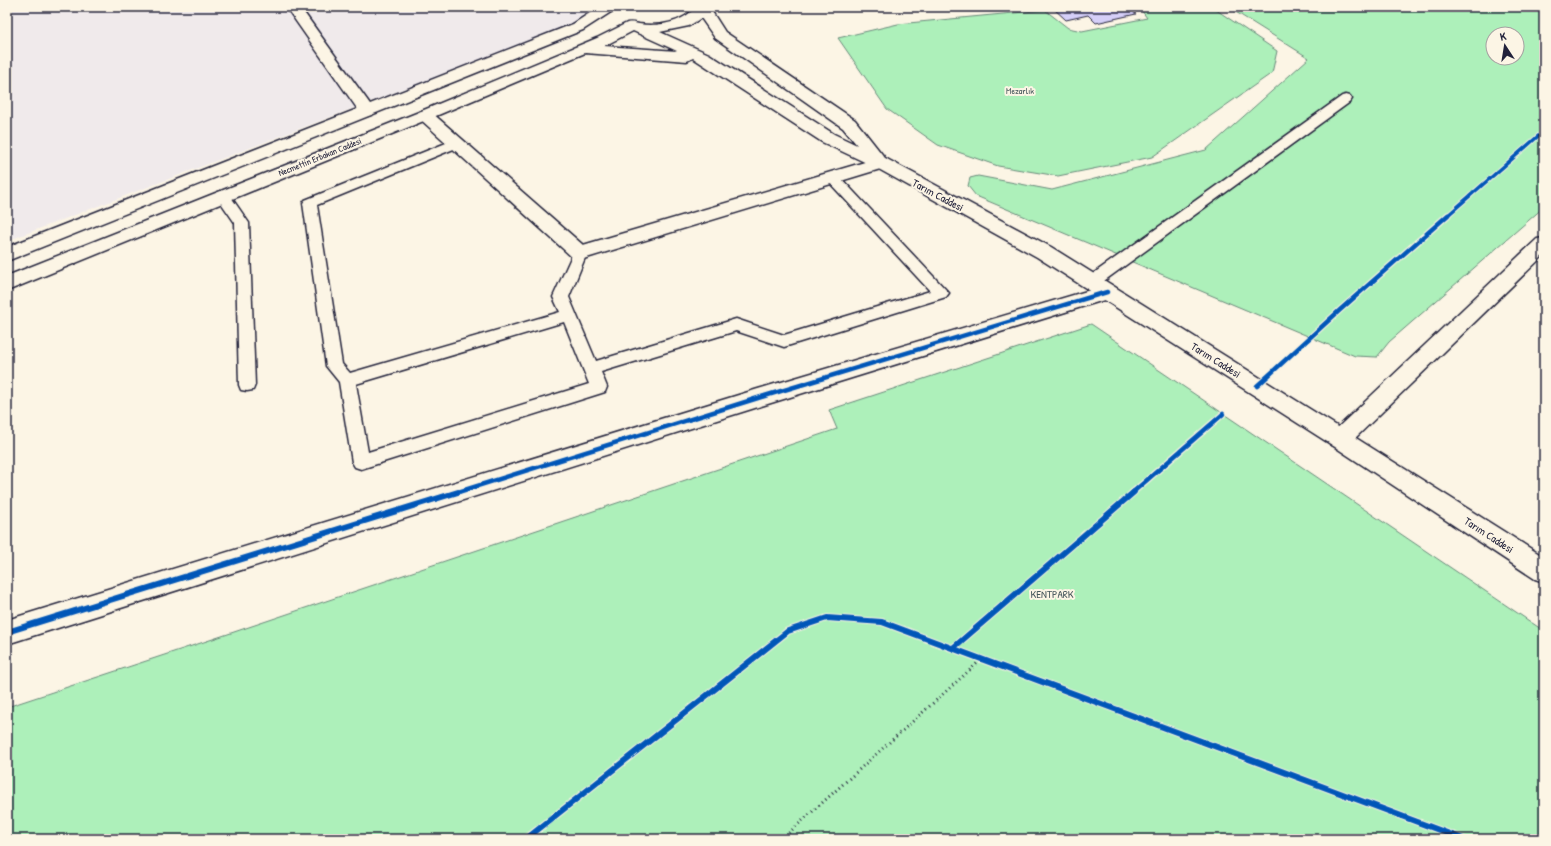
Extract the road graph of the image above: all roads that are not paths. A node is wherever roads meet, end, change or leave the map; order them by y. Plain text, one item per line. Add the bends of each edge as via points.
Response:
1 (293, 7) edge
2 (609, 7) edge
3 (702, 8) edge
4 (635, 27) junction
5 (583, 49) junction
6 (704, 57) junction
7 (466, 72) junction
8 (486, 89) junction
9 (1346, 99) dead end
10 (367, 111) junction
11 (425, 115) junction
12 (456, 143) junction
13 (881, 163) junction
14 (833, 178) junction
15 (224, 196) junction
16 (1544, 244) edge
17 (580, 253) junction
18 (7, 254) edge
19 (7, 284) edge
20 (1099, 287) junction
21 (568, 315) junction
22 (592, 368) junction
23 (347, 380) junction
24 (247, 385) dead end
25 (1340, 438) junction
26 (1544, 571) edge
27 (7, 632) edge

1 - 10 street
2 - 4 street, Tarım Caddesi via 617,20
2 - 7 street via 578,27
3 - 4 street via 689,21 665,29
3 - 13 street, Tarım Caddesi via 720,35 849,124
4 - 5 street, Necmettin Erbakan Caddesi
4 - 6 street, Tarım Caddesi
5 - 6 street
5 - 8 street, Necmettin Erbakan Caddesi
6 - 13 street, Tarım Caddesi via 828,138
7 - 8 street
7 - 10 street
8 - 11 street, Necmettin Erbakan Caddesi
9 - 20 lane
10 - 18 street
11 - 12 street
11 - 15 street, Necmettin Erbakan Caddesi
12 - 17 street
12 - 23 lane via 310,203 334,366
13 - 14 street
13 - 20 street, Tarım Caddesi via 1044,252
14 - 17 street
14 - 22 lane via 940,293 784,341 736,325
15 - 19 street, Necmettin Erbakan Caddesi
15 - 24 lane via 242,223
16 - 25 street
17 - 21 lane via 561,297
20 - 25 street, Tarım Caddesi
20 - 27 street via 758,398
21 - 22 lane
21 - 23 lane
22 - 23 lane via 599,387 361,462
25 - 26 street, Tarım Caddesi

